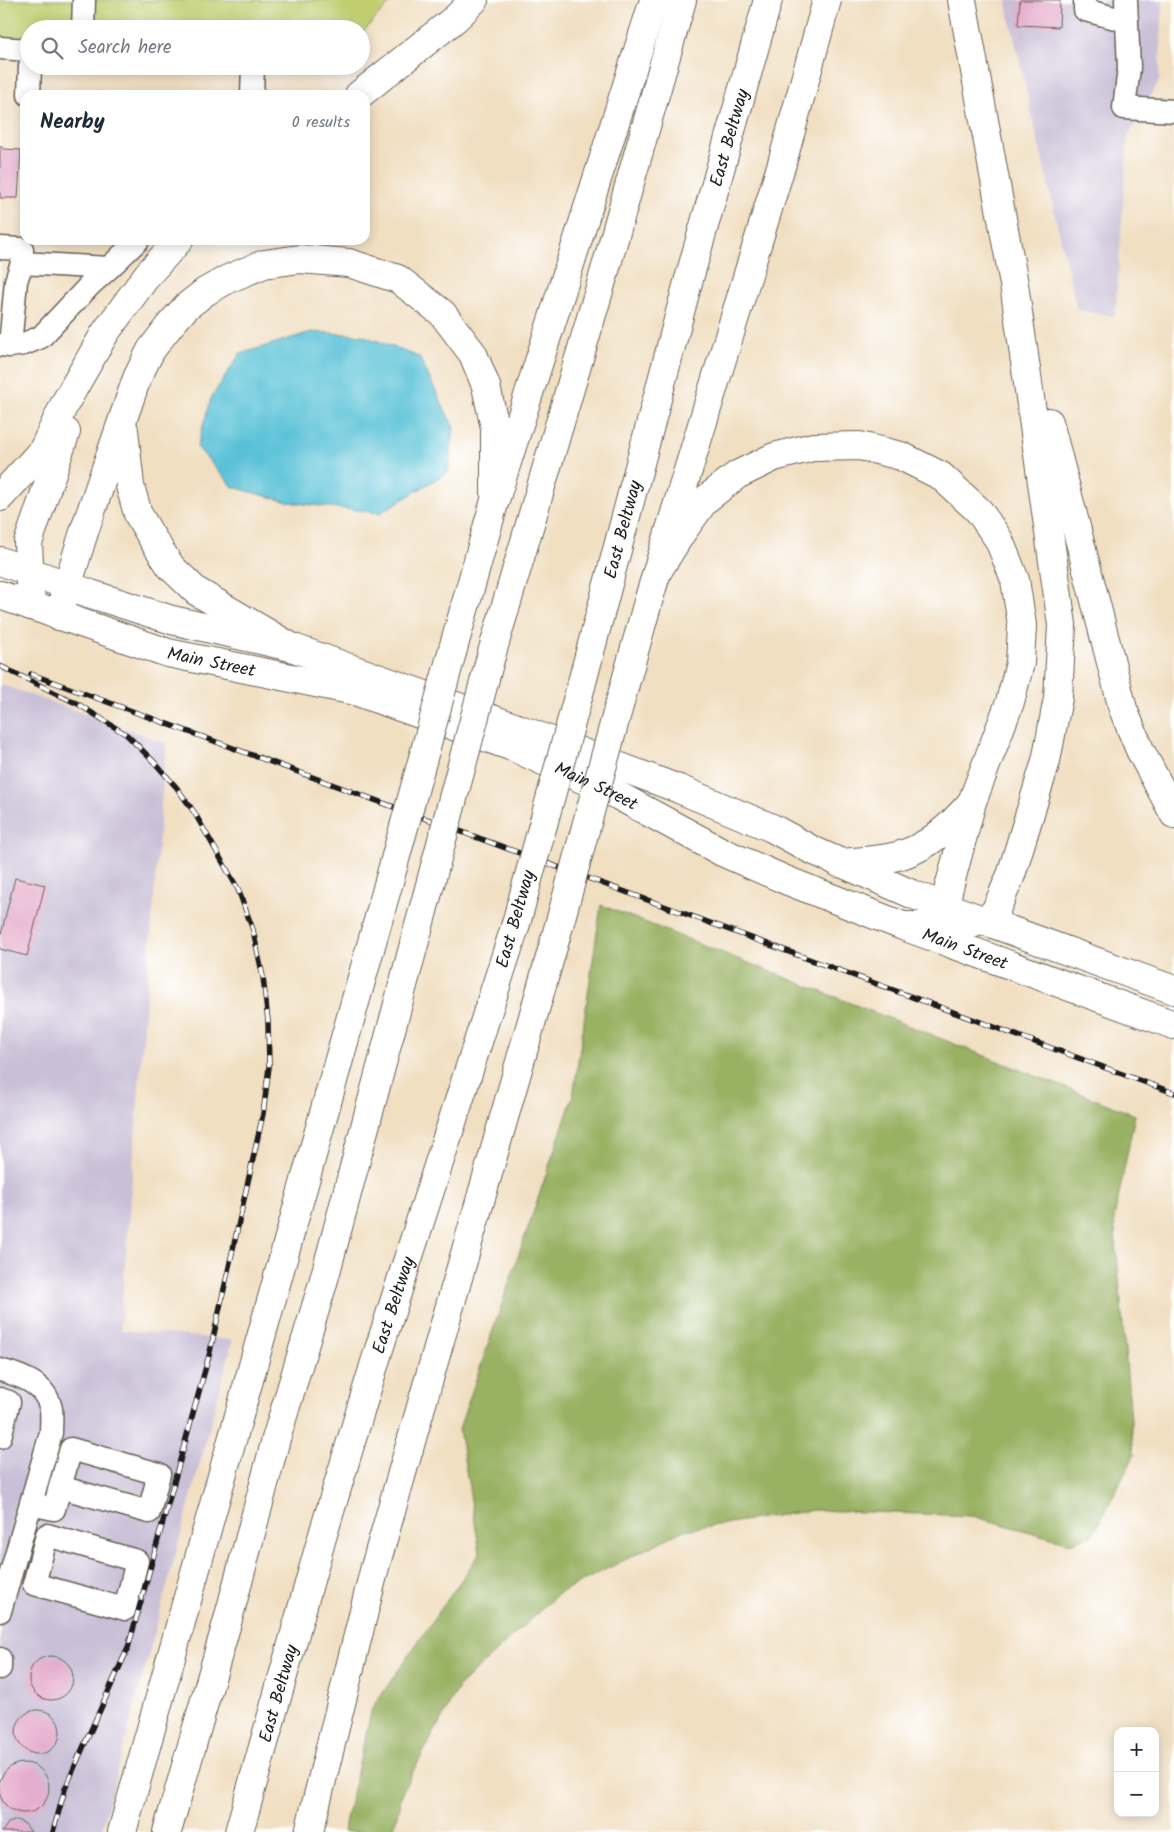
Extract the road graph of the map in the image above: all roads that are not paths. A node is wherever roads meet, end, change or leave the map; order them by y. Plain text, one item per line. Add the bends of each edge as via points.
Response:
1 (84, 0) edge
2 (474, 0) edge
3 (654, 0) edge
4 (682, 0) edge
5 (768, 0) edge
6 (827, 0) edge
7 (962, 0) edge
8 (1085, 0) edge
9 (1126, 10) edge
10 (83, 20) edge
11 (0, 48) edge
12 (20, 49) edge
13 (30, 75) edge
14 (253, 75) edge
15 (29, 90) edge
16 (252, 90) edge
17 (364, 90) edge
18 (1174, 111) edge
19 (133, 245) edge
20 (174, 245) edge
21 (0, 248) edge
22 (22, 263) junction
23 (109, 268) junction
24 (1014, 284) junction
25 (7, 297) edge
26 (105, 333) junction
27 (5, 346) edge
28 (123, 421) junction
29 (0, 496) edge
30 (495, 500) junction
31 (0, 561) edge
32 (30, 572) junction
33 (657, 572) junction
34 (68, 585) junction
35 (0, 595) edge
36 (31, 606) junction
37 (58, 616) junction
38 (291, 647) junction
39 (972, 802) junction
40 (1174, 814) edge
41 (839, 863) junction
42 (985, 920) junction
43 (950, 926) junction
44 (1174, 990) edge
45 (1174, 1025) edge
46 (0, 1370) edge
47 (0, 1399) edge
48 (0, 1437) edge
49 (60, 1487) dead end
50 (31, 1504) junction
51 (54, 1509) junction
52 (47, 1535) junction
53 (322, 1541) junction
54 (0, 1611) edge
55 (0, 1659) edge
56 (0, 1668) edge
57 (122, 1832) edge
58 (167, 1832) edge
59 (240, 1832) edge
60 (257, 1832) edge
61 (309, 1832) edge

1 - 10 street
2 - 17 main road
3 - 30 main road
4 - 58 main road, bridge via 491,656 323,1283 276,1439
5 - 53 main road, East Beltway, bridge via 684,296 514,927 379,1349
6 - 33 main road via 782,162
7 - 24 main road
8 - 9 street via 1085,10
9 - 18 street via 1129,68 1124,108
11 - 12 street
13 - 15 street
14 - 16 street
19 - 23 street
20 - 26 main road via 148,274
21 - 22 street via 22,249
22 - 23 street
22 - 25 street
23 - 27 street via 41,337 24,344
24 - 40 main road via 1123,709 1140,750
24 - 42 main road via 1062,625 1058,698 1046,761 1010,875 994,912
25 - 27 street
26 - 29 main road via 65,403 43,450
26 - 32 main road via 68,426 28,543
28 - 30 main road via 136,378 151,350 170,325 205,292 264,264 300,259 349,262 398,279 442,312 474,354 486,386 495,428
28 - 34 main road
28 - 38 main road via 130,486 138,514 171,567 196,591
30 - 57 main road, bridge
31 - 32 main road, Main Street
32 - 34 main road, Main Street
32 - 36 main road
33 - 39 main road via 705,500 737,475 774,457 813,447 860,446 901,456 941,476 979,510 999,540 1015,580 1022,625 1020,663 1010,702
33 - 61 main road, bridge via 376,1568
34 - 37 main road
34 - 38 main road, Main Street via 172,620
35 - 36 main road, Main Street
36 - 37 main road, Main Street
37 - 43 main road, Main Street via 168,653 355,691 513,748 619,796 722,852 788,881 903,926
38 - 41 main road, Main Street via 679,789 772,828
39 - 41 main road via 954,823 905,854
39 - 43 main road
41 - 43 main road, Main Street
42 - 43 main road
42 - 44 main road, Main Street
43 - 45 main road, Main Street
46 - 50 street via 30,1380 44,1393 51,1409 51,1433
47 - 48 street via 9,1402
49 - 51 street
50 - 51 street
50 - 54 street
51 - 52 street
52 - 52 street via 137,1561 124,1609 34,1584
53 - 59 main road, East Beltway
53 - 60 main road
55 - 56 street

